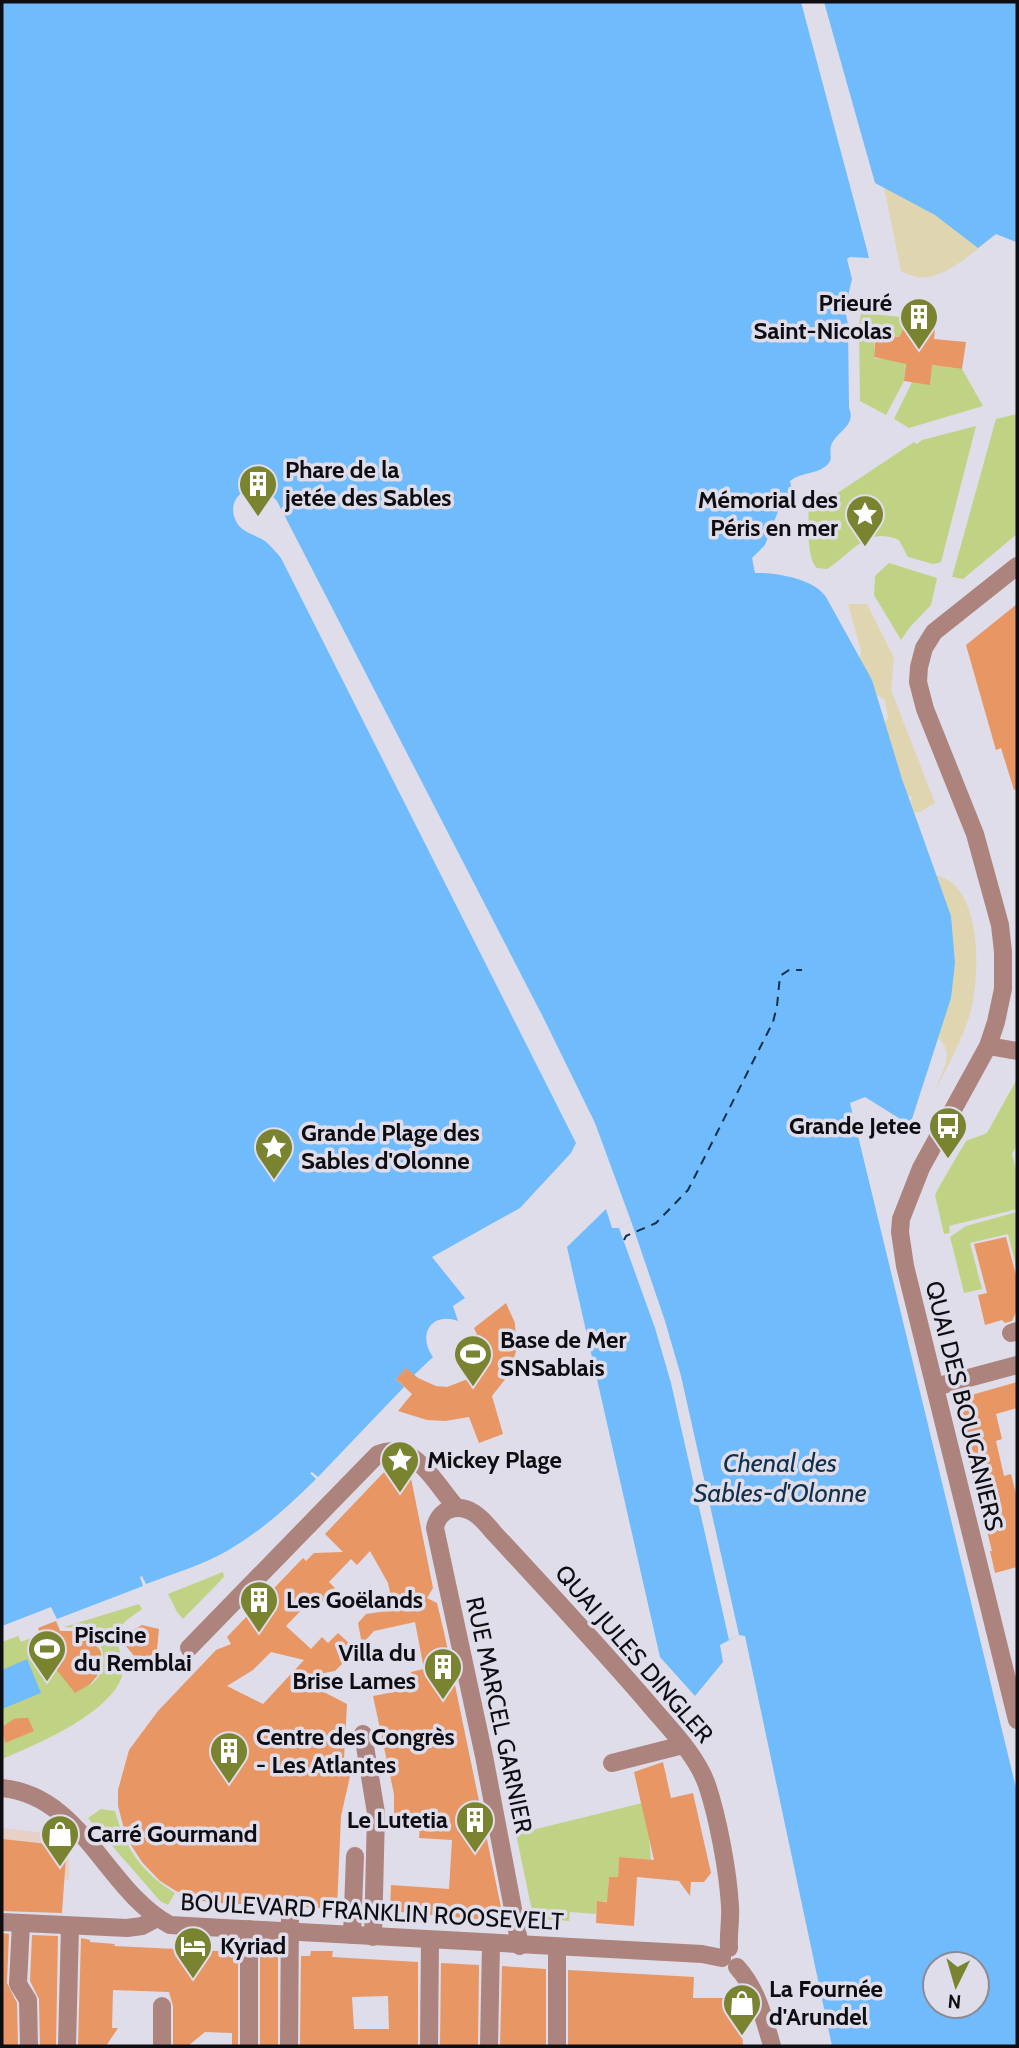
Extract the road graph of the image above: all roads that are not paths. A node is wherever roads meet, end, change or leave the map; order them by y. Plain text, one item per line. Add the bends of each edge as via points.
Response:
1 (1017, 566) edge
2 (988, 1046) junction
3 (1017, 1051) edge
4 (1017, 1365) edge
5 (935, 1387) junction
6 (457, 1508) junction
7 (189, 1648) dead end
8 (1017, 1720) edge
9 (363, 1734) dead end
10 (683, 1745) junction
11 (612, 1763) dead end
12 (2, 1788) edge
13 (355, 1856) dead end
14 (290, 1912) dead end
15 (157, 1918) junction
16 (2, 1922) edge
17 (21, 1923) junction
18 (70, 1926) junction
19 (250, 1929) junction
20 (289, 1931) junction
21 (352, 1936) junction
22 (373, 1937) junction
23 (430, 1941) junction
24 (491, 1944) junction
25 (520, 1946) junction
26 (556, 1948) junction
27 (729, 1957) junction
28 (162, 2006) dead end
29 (29, 2046) edge
30 (67, 2046) edge
31 (163, 2046) edge
32 (248, 2046) edge
33 (289, 2046) edge
34 (429, 2046) edge
35 (489, 2046) edge
36 (557, 2046) edge
37 (772, 2046) edge

1 - 2 street, QUAI DES BOUCANIERS via 934,632 924,648 918,682 975,834 1000,925 1003,989
2 - 3 street
2 - 5 street, QUAI DES BOUCANIERS via 921,1168 900,1232
4 - 5 street
5 - 8 street, QUAI DES BOUCANIERS
6 - 7 street, QUAI JULES DINGLER via 415,1458 398,1451 378,1454
6 - 10 street, QUAI JULES DINGLER via 476,1515 494,1533
6 - 25 street, RUE MARCEL GARNIER via 442,1512 435,1528
9 - 22 street via 376,1813
10 - 11 street
10 - 27 street, QUAI JULES DINGLER via 706,1783 715,1816 730,1899
12 - 15 street, BOULEVARD FRANKLIN ROOSEVELT via 30,1793 55,1807
13 - 21 street
14 - 20 street
15 - 18 street via 135,1927
15 - 19 street, BOULEVARD FRANKLIN ROOSEVELT via 183,1927
16 - 17 street
17 - 18 street
17 - 29 street via 19,1984 28,2000
18 - 30 street
19 - 20 street, BOULEVARD FRANKLIN ROOSEVELT
19 - 32 street
20 - 21 street, BOULEVARD FRANKLIN ROOSEVELT
20 - 33 street
21 - 22 street, BOULEVARD FRANKLIN ROOSEVELT
22 - 23 street, BOULEVARD FRANKLIN ROOSEVELT
23 - 24 street, BOULEVARD FRANKLIN ROOSEVELT
23 - 34 street
24 - 25 street, BOULEVARD FRANKLIN ROOSEVELT
24 - 35 street
25 - 26 street, BOULEVARD FRANKLIN ROOSEVELT
26 - 27 street, BOULEVARD FRANKLIN ROOSEVELT
26 - 36 street
27 - 37 street via 750,1983
28 - 31 street

